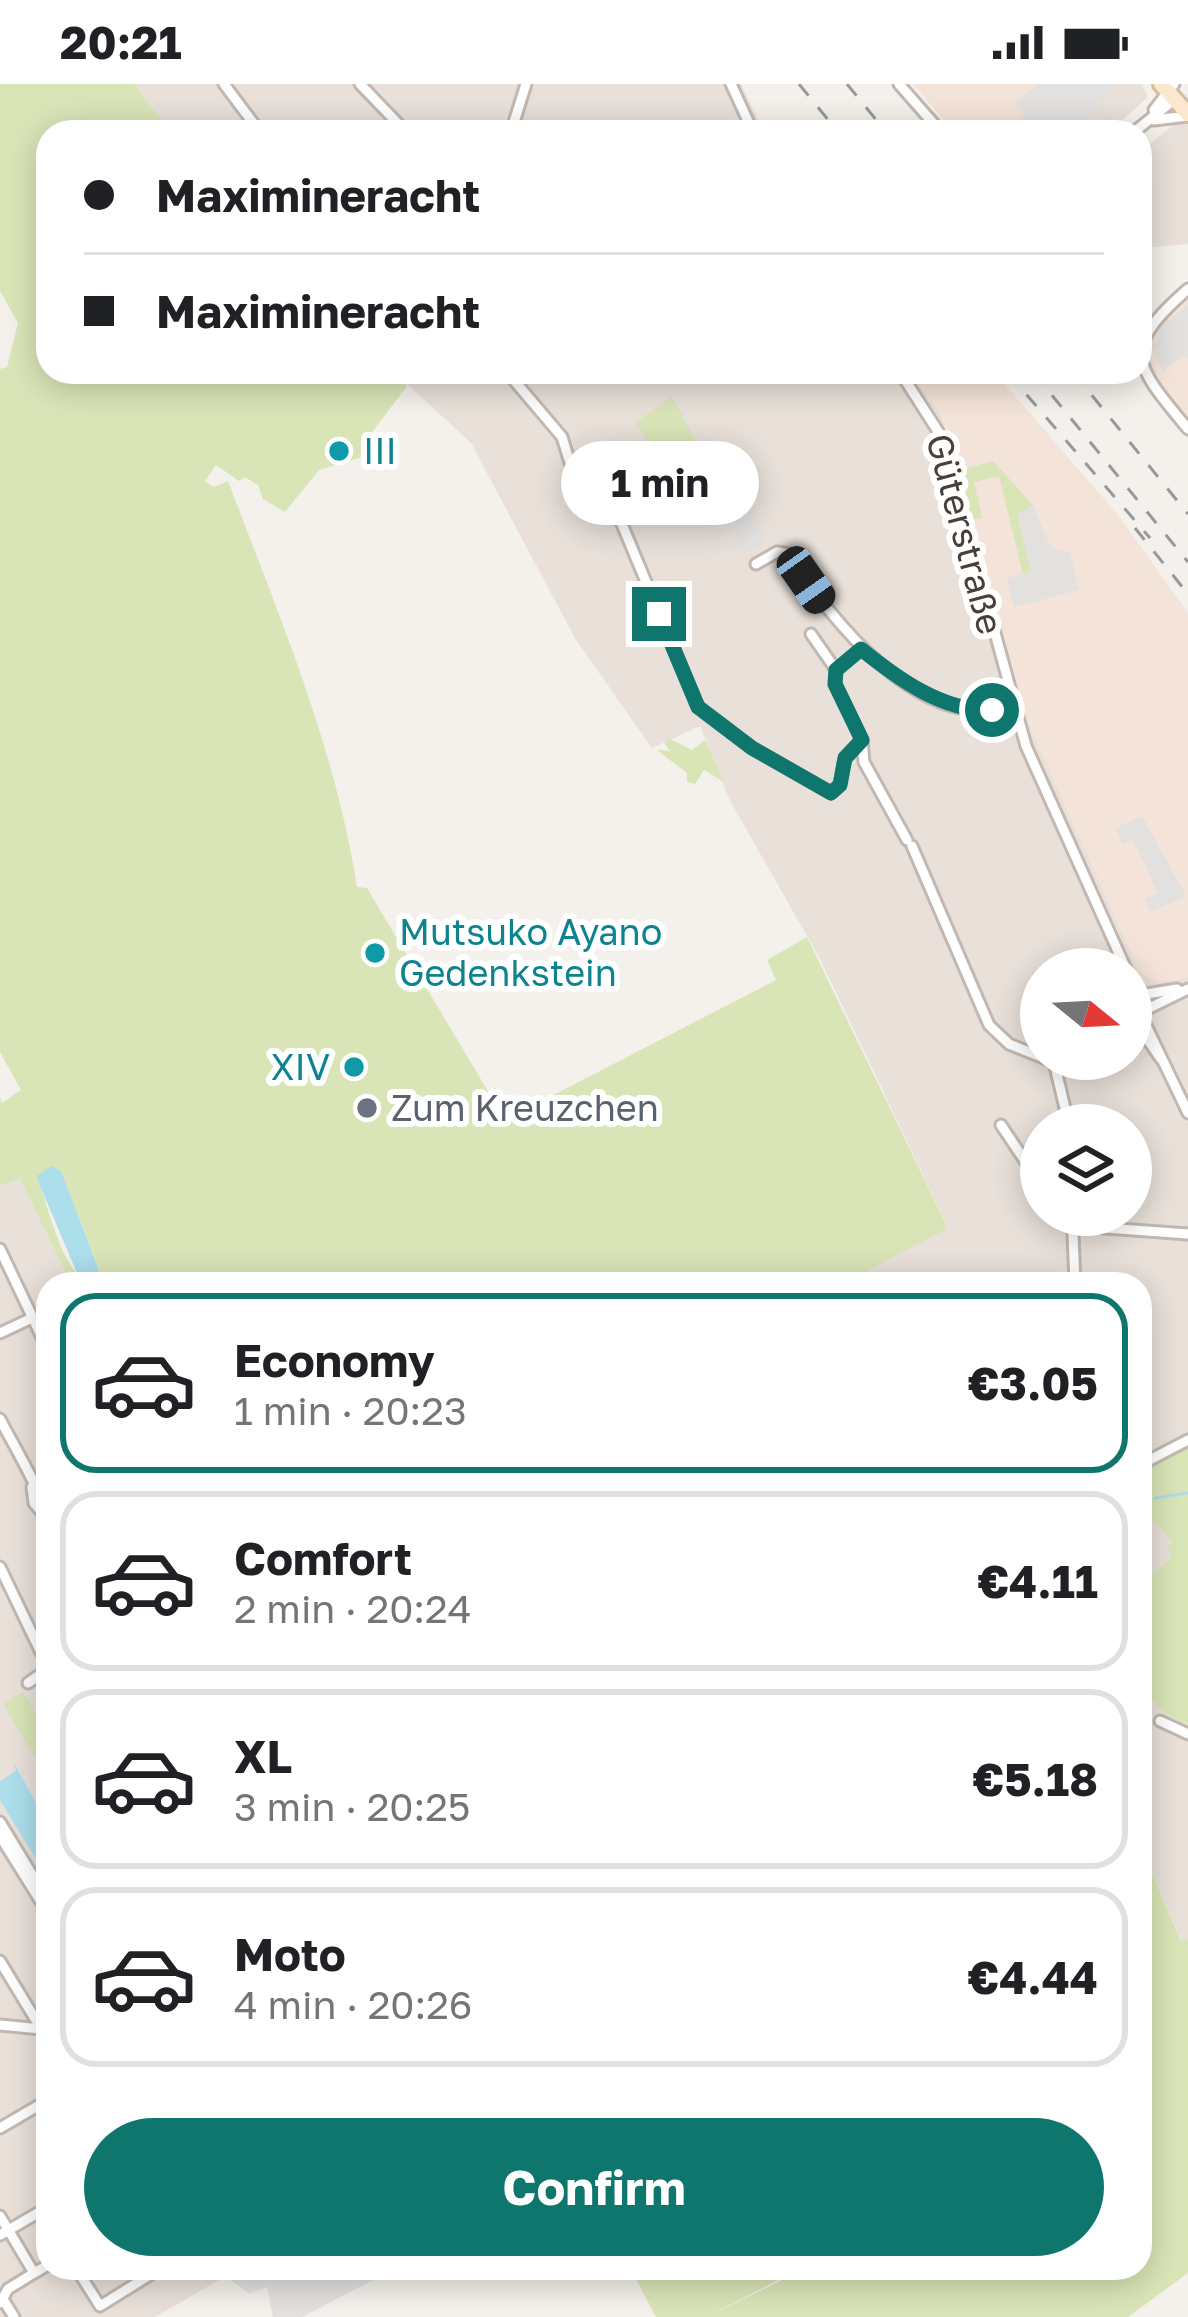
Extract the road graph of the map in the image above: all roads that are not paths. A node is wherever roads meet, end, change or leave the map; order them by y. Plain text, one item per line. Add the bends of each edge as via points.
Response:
1 (224, 84) edge
2 (360, 84) edge
3 (526, 84) edge
4 (731, 84) edge
5 (899, 84) edge
6 (1174, 88) edge
7 (1188, 115) edge
8 (251, 120) edge
9 (394, 120) edge
10 (516, 120) edge
11 (748, 120) edge
12 (930, 120) edge
13 (1145, 120) edge
14 (1152, 124) edge
15 (1188, 289) edge
16 (1152, 324) edge
17 (1152, 379) edge
18 (516, 384) edge
19 (908, 384) edge
20 (1188, 429) edge
21 (755, 564) dead end
22 (811, 634) dead end
23 (861, 649) junction
24 (836, 670) junction
25 (1012, 702) junction
26 (860, 746) junction
27 (1117, 948) edge
28 (1188, 989) edge
29 (1152, 990) edge
30 (1152, 1006) edge
31 (1152, 1043) edge
32 (1020, 1048) edge
33 (1188, 1112) edge
34 (1001, 1125) dead end
35 (1020, 1154) edge
36 (1152, 1231) edge
37 (1188, 1234) edge
38 (1076, 1236) edge
39 (0, 1249) edge
40 (1075, 1272) edge
41 (32, 1318) junction
42 (36, 1326) edge
43 (0, 1334) edge
44 (0, 1419) edge
45 (1188, 1440) edge
46 (6, 1445) edge
47 (1152, 1459) edge
48 (36, 1505) edge
49 (0, 1567) edge
50 (36, 1643) edge
51 (36, 1676) edge
52 (28, 1682) dead end
53 (1160, 1721) dead end
54 (1188, 1734) edge
55 (0, 1822) edge
56 (0, 1836) edge
57 (36, 1881) edge
58 (36, 1894) edge
59 (0, 1961) edge
60 (36, 2021) edge
61 (0, 2026) edge
62 (36, 2029) edge
63 (36, 2107) edge
64 (0, 2128) edge
65 (36, 2213) edge
66 (0, 2216) edge
67 (4, 2232) edge
68 (34, 2273) joint
69 (84, 2280) edge
70 (142, 2280) edge
71 (2, 2302) edge
72 (14, 2317) edge

1 - 8 street
2 - 9 street
3 - 10 street
4 - 11 street
5 - 12 street
6 - 7 main road
6 - 13 street
7 - 14 street
15 - 16 street
17 - 20 street
18 - 26 street via 562,437 571,466 615,512 698,707 831,793 845,758
19 - 25 street, Güterstraße via 941,436
21 - 23 street via 790,554
22 - 24 street
23 - 24 street
23 - 25 street via 950,703 978,710
24 - 26 street
25 - 27 street, Güterstraße
26 - 32 street via 989,1025
28 - 29 street
28 - 30 street
31 - 33 street
34 - 35 street
36 - 37 street
38 - 40 street
39 - 41 street
41 - 42 street
41 - 43 street
44 - 46 street
45 - 47 street
46 - 48 street
49 - 50 street
51 - 52 street
53 - 54 street
55 - 57 street
56 - 58 street
59 - 60 street
61 - 62 street
63 - 64 street
65 - 67 street
66 - 67 street
67 - 68 street
68 - 71 street
69 - 70 street via 100,2306
71 - 72 street

